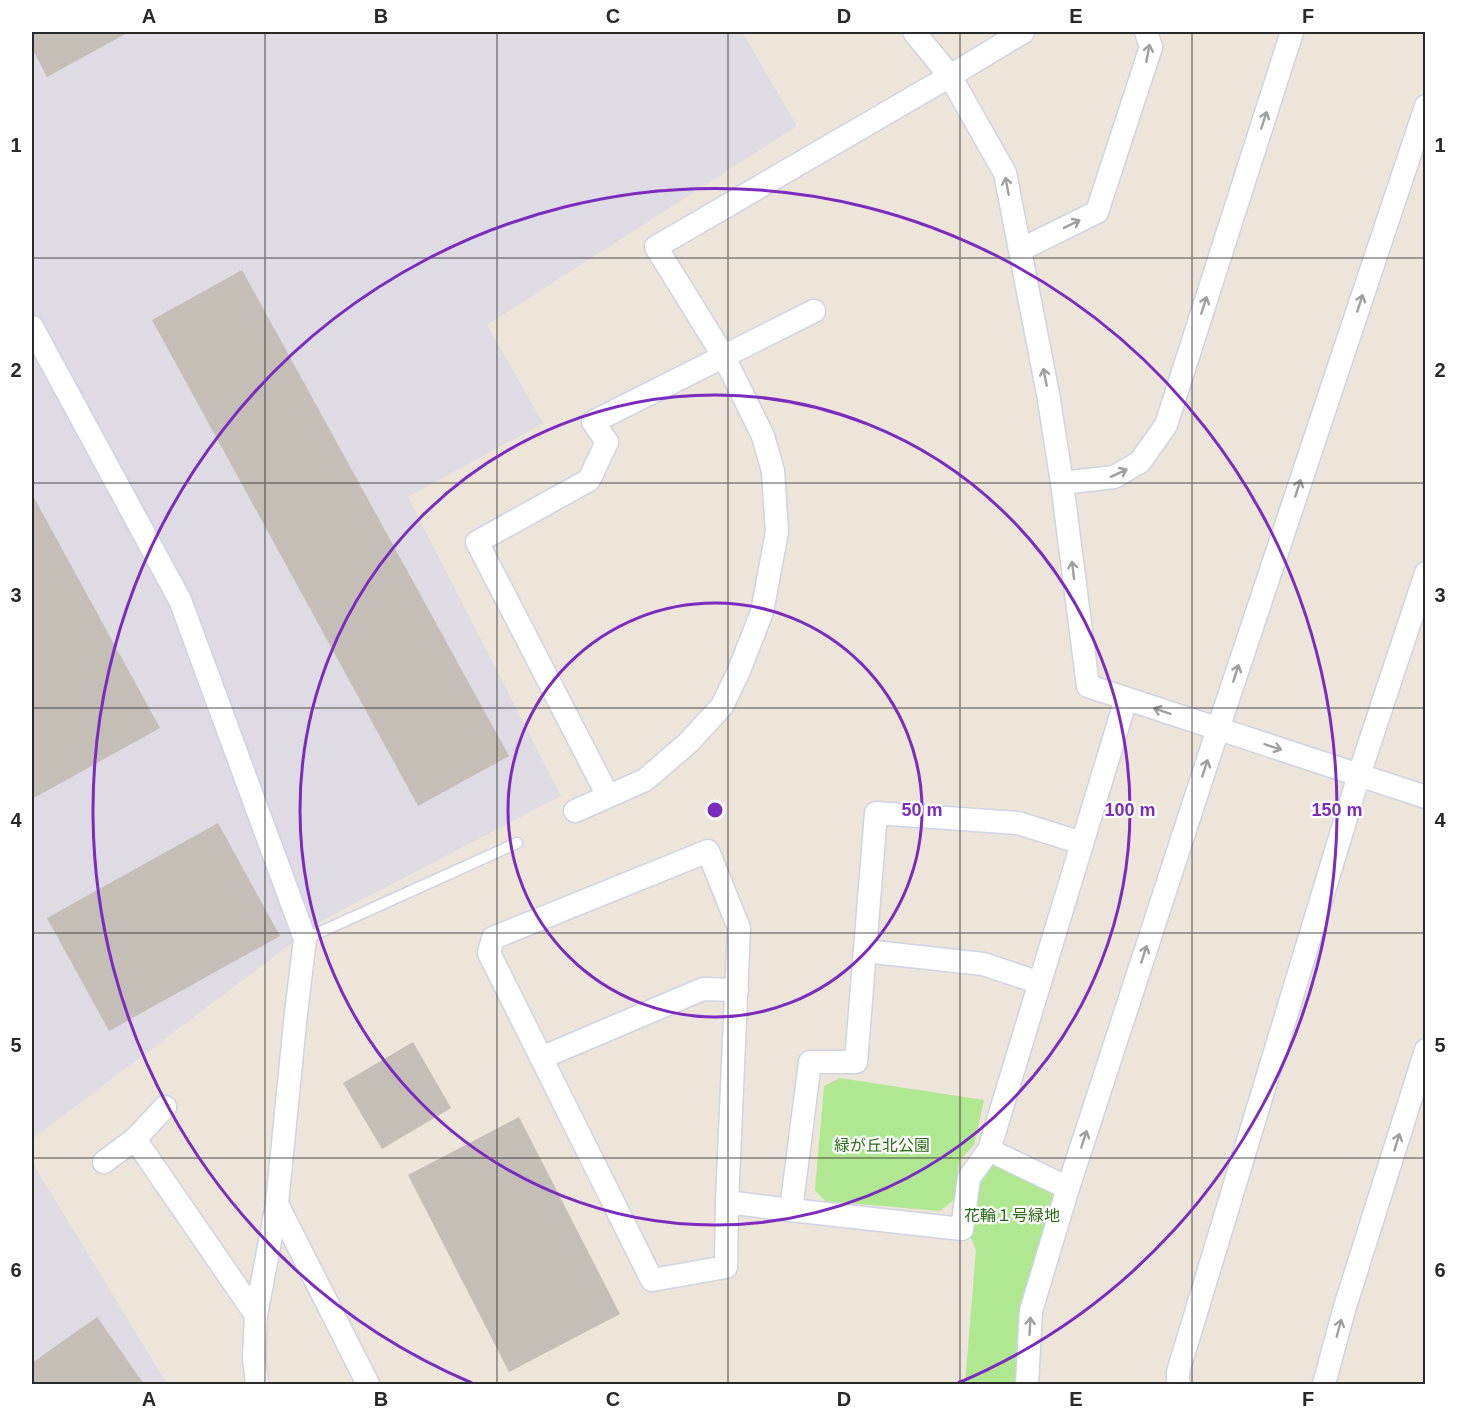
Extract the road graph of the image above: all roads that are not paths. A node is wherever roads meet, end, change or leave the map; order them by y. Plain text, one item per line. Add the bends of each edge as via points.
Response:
1 (914, 32) edge
2 (1023, 32) edge
3 (1146, 32) edge
4 (1292, 32) edge
5 (950, 76) junction
6 (1425, 106) edge
7 (1020, 250) junction
8 (814, 311) dead end
9 (32, 327) edge
10 (724, 357) junction
11 (1062, 483) junction
12 (1425, 573) edge
13 (1126, 699) junction
14 (1218, 729) junction
15 (1359, 775) junction
16 (609, 796) junction
17 (1425, 797) edge
18 (575, 811) dead end
19 (517, 843) dead end
20 (1082, 843) junction
21 (305, 939) junction
22 (865, 951) junction
23 (1040, 983) junction
24 (737, 990) junction
25 (1425, 1050) edge
26 (541, 1058) junction
27 (165, 1107) dead end
28 (135, 1139) junction
29 (989, 1149) junction
30 (104, 1162) dead end
31 (1068, 1188) junction
32 (727, 1202) junction
33 (277, 1204) junction
34 (791, 1210) junction
35 (256, 1315) junction
36 (257, 1384) edge
37 (368, 1384) edge
38 (1027, 1384) edge
39 (1178, 1384) edge
40 (1324, 1384) edge

1 - 5 street
2 - 5 street
7 -> 3 street via 1097,212 1151,47
11 -> 4 street via 1114,477 1140,462 1166,426
7 -> 5 street via 1005,173
5 - 10 street via 656,248
14 -> 6 street
11 -> 7 street
8 - 10 street
9 - 21 street via 180,600
10 - 16 street via 763,436 773,471 777,532 762,612 722,706 688,743 645,780
10 - 16 street via 593,422 607,442 589,480 477,542
13 -> 11 street via 1088,687
12 - 15 street
14 -> 13 street
13 - 20 street
14 -> 15 street
31 -> 14 street
15 - 17 street
15 - 39 street via 1181,1361
16 - 18 street
19 - 21 lane
20 - 22 street via 1018,823 876,813
20 - 23 street
21 - 33 street
22 - 23 street via 983,964
22 - 34 street via 856,1062 810,1062
23 - 29 street
24 - 26 street via 703,989
24 - 26 street via 740,928 708,851 494,938 489,953
24 - 32 street
40 -> 25 street
26 - 32 street via 652,1280 726,1267
27 - 28 street
28 - 30 street
28 - 35 street
29 - 31 street
29 - 34 street via 969,1178 962,1229
38 -> 31 street via 1031,1311
32 - 34 street
33 - 35 street
33 - 37 street
35 - 36 street

